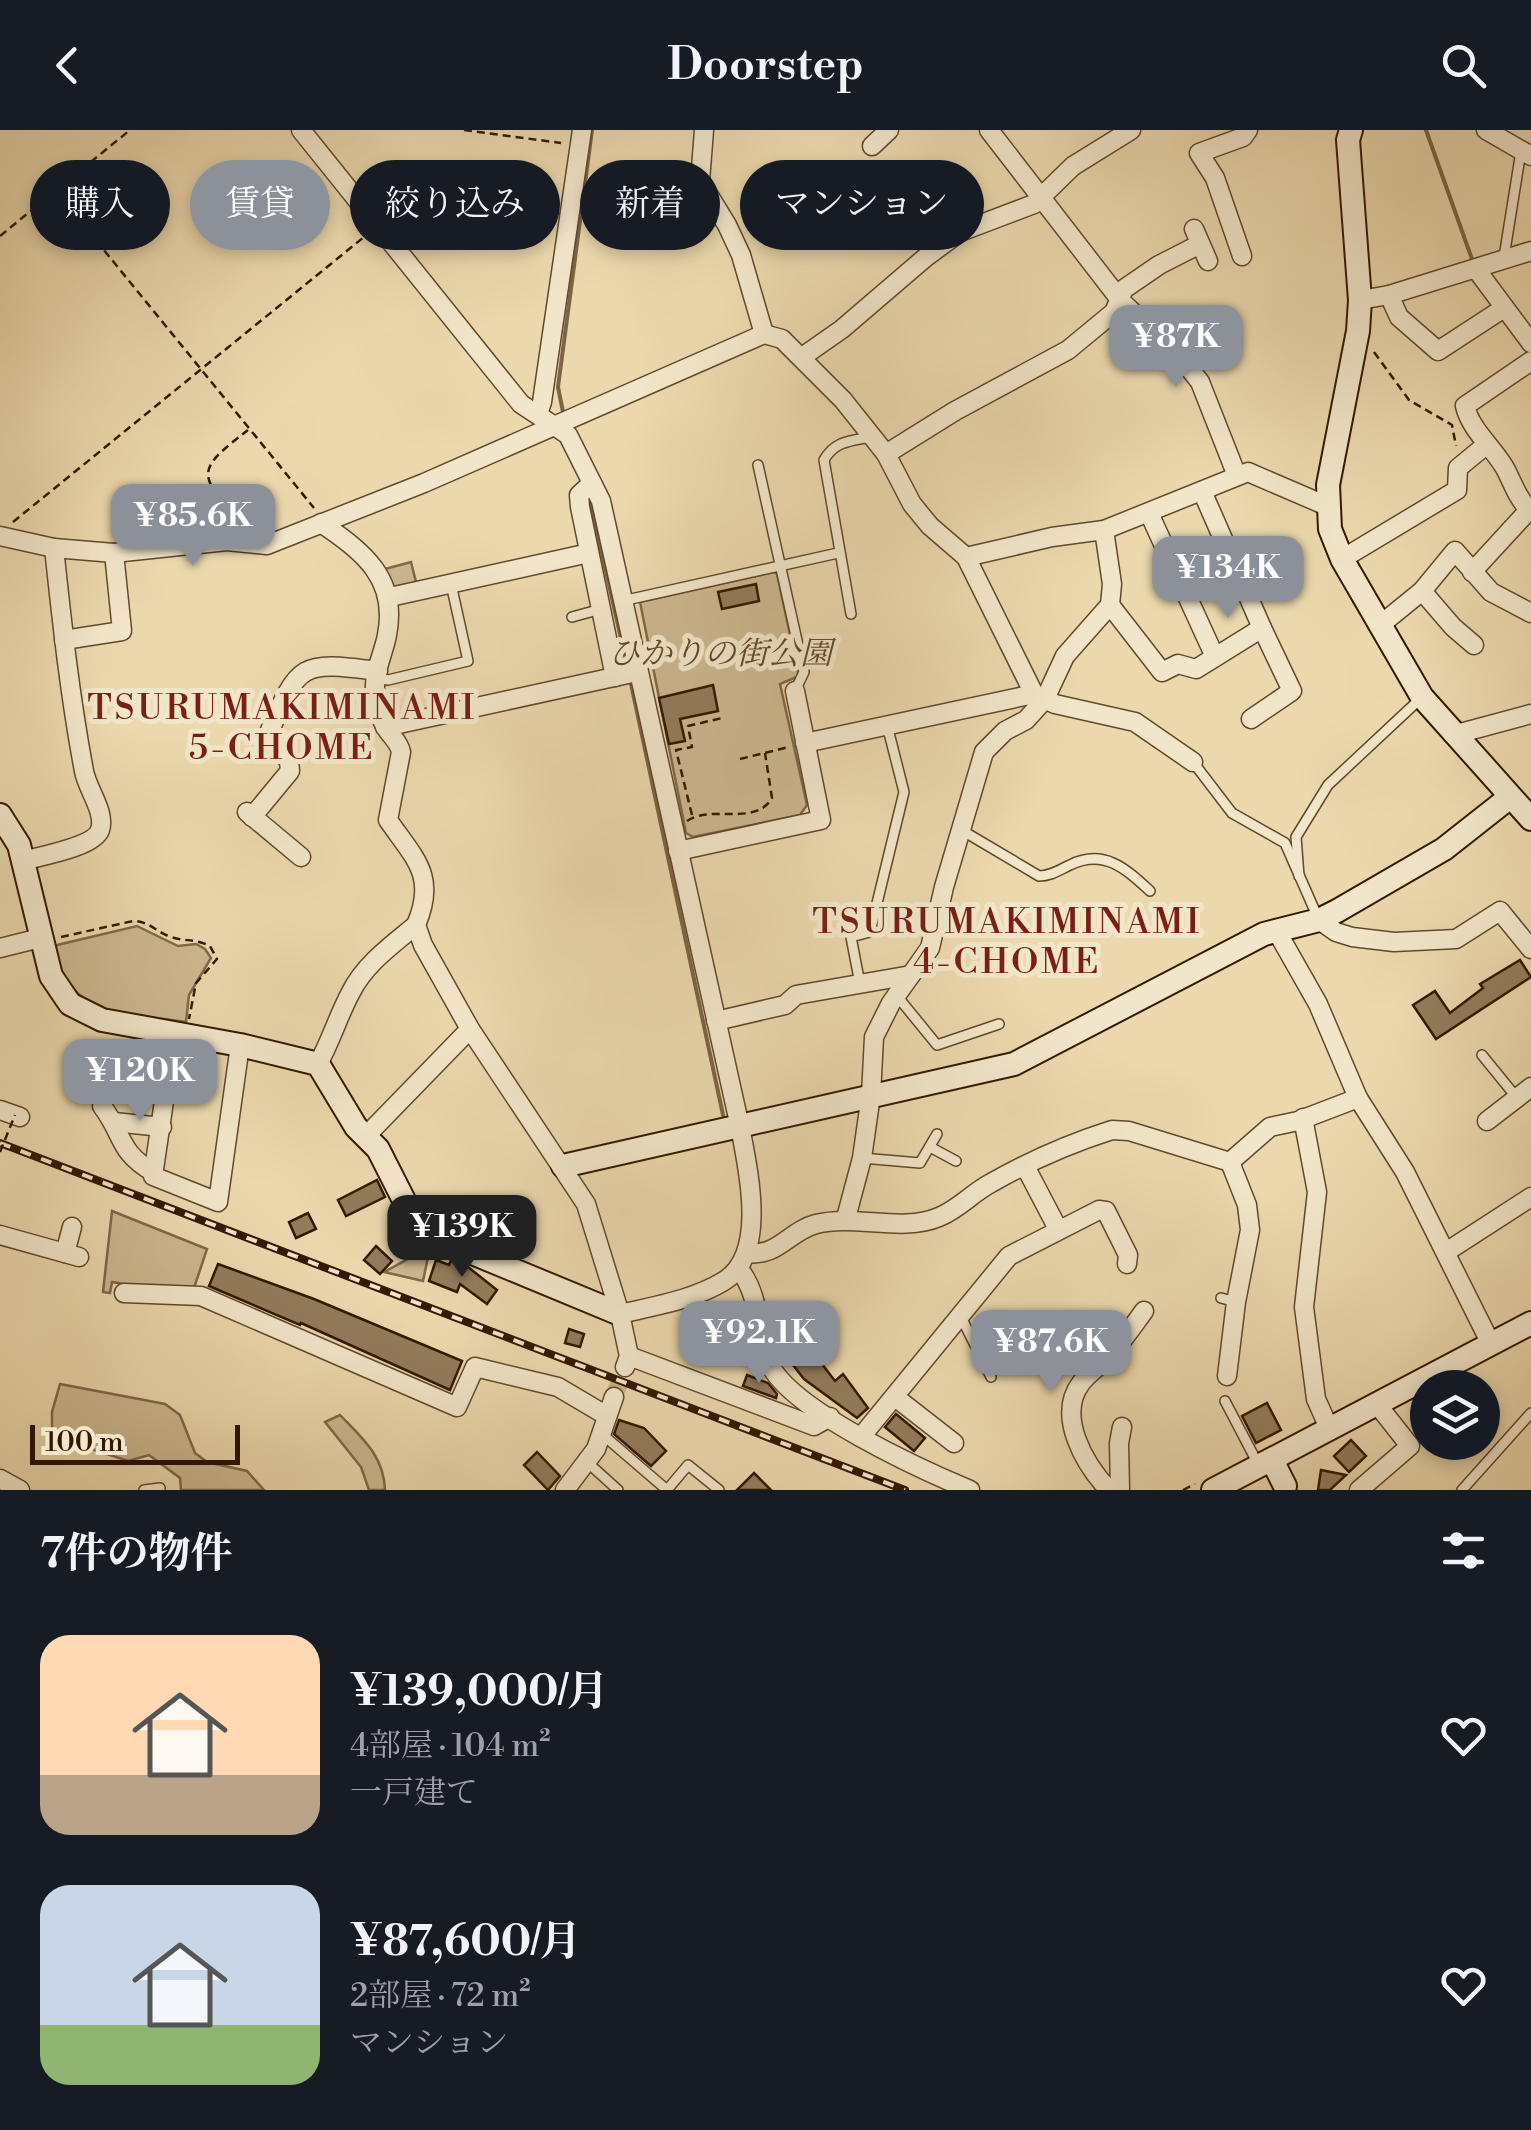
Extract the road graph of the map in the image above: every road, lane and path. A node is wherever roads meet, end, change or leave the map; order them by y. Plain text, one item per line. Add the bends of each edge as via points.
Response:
1 (130, 130) edge
2 (301, 130) edge
3 (464, 130) edge
4 (704, 130) edge
5 (988, 130) edge
6 (1131, 130) edge
7 (1248, 130) edge
8 (1486, 130) edge
9 (1345, 133) edge
10 (581, 138) edge
11 (1526, 154) edge
12 (93, 160) edge
13 (350, 191) edge
14 (1040, 198) junction
15 (30, 211) edge
16 (1234, 230) junction
17 (0, 236) edge
18 (350, 249) edge
19 (104, 250) edge
20 (397, 250) edge
21 (1531, 252) edge
22 (1242, 256) dead end
23 (1504, 260) junction
24 (1476, 269) junction
25 (1389, 295) junction
26 (1360, 300) junction
27 (1121, 301) junction
28 (1504, 308) junction
29 (1358, 331) junction
30 (764, 334) junction
31 (1531, 342) edge
32 (802, 357) junction
33 (1531, 360) edge
34 (201, 370) junction
35 (546, 419) junction
36 (249, 428) junction
37 (873, 437) junction
38 (1490, 440) junction
39 (886, 454) junction
40 (758, 465) dead end
41 (1458, 468) junction
42 (1237, 476) junction
43 (592, 483) junction
44 (1202, 491) junction
45 (1326, 506) junction
46 (1530, 511) edge
47 (1149, 514) junction
48 (322, 523) junction
49 (1104, 530) junction
50 (2, 532) edge
51 (251, 544) junction
52 (54, 548) junction
53 (589, 553) junction
54 (838, 553) junction
55 (114, 554) junction
56 (966, 556) junction
57 (1342, 559) junction
58 (780, 565) junction
59 (1472, 572) junction
60 (451, 584) junction
61 (1422, 591) junction
62 (390, 597) junction
63 (622, 601) junction
64 (1110, 604) junction
65 (601, 609) junction
66 (1531, 613) edge
67 (851, 614) dead end
68 (572, 617) dead end
69 (1379, 626) junction
70 (1262, 628) junction
71 (64, 640) junction
72 (1474, 645) dead end
73 (1215, 657) junction
74 (637, 672) junction
75 (377, 674) junction
76 (615, 677) junction
77 (795, 691) joint
78 (1040, 697) junction
79 (1422, 697) junction
80 (1531, 714) edge
81 (722, 718) dead end
82 (1251, 719) dead end
83 (887, 726) junction
84 (385, 727) junction
85 (1454, 735) junction
86 (805, 743) junction
87 (766, 752) junction
88 (740, 759) dead end
89 (1194, 762) joint
90 (1510, 797) junction
91 (0, 815) edge
92 (693, 816) junction
93 (1531, 818) edge
94 (673, 828) junction
95 (963, 831) junction
96 (678, 851) junction
97 (301, 857) dead end
98 (23, 861) junction
99 (1299, 876) junction
100 (1150, 892) dead end
101 (1320, 920) junction
102 (416, 925) junction
103 (1276, 930) junction
104 (47, 938) junction
105 (0, 948) edge
106 (1531, 948) edge
107 (911, 976) junction
108 (860, 984) junction
109 (896, 996) junction
110 (716, 1021) junction
111 (999, 1024) dead end
112 (181, 1029) junction
113 (470, 1029) junction
114 (240, 1045) junction
115 (1482, 1054) dead end
116 (318, 1064) junction
117 (1524, 1093) edge
118 (871, 1095) junction
119 (1358, 1098) junction
120 (102, 1106) dead end
121 (12, 1114) edge
122 (1304, 1118) junction
123 (114, 1122) junction
124 (1487, 1122) dead end
125 (162, 1127) junction
126 (740, 1127) junction
127 (937, 1134) dead end
128 (365, 1137) junction
129 (930, 1147) junction
130 (0, 1152) edge
131 (862, 1158) junction
132 (956, 1161) dead end
133 (1230, 1162) junction
134 (563, 1166) junction
135 (1025, 1166) junction
136 (154, 1172) junction
137 (1531, 1197) edge
138 (846, 1218) junction
139 (72, 1227) dead end
140 (1058, 1230) junction
141 (0, 1235) edge
142 (1446, 1252) junction
143 (743, 1261) junction
144 (1127, 1264) dead end
145 (124, 1292) dead end
146 (1144, 1311) dead end
147 (620, 1314) junction
148 (959, 1315) junction
149 (1531, 1323) edge
150 (1491, 1344) junction
151 (1227, 1376) dead end
152 (992, 1377) dead end
153 (895, 1397) junction
154 (614, 1398) tunnel mouth
155 (1225, 1401) dead end
156 (1376, 1402) junction
157 (1531, 1413) edge
158 (606, 1416) junction
159 (830, 1417) junction
160 (1122, 1427) dead end
161 (1329, 1428) junction
162 (602, 1435) junction
163 (861, 1437) junction
164 (954, 1443) dead end
165 (587, 1462) junction
166 (1266, 1463) junction
167 (0, 1479) edge
168 (160, 1488) edge
169 (1286, 1489) edge
170 (20, 1490) edge
171 (144, 1490) edge
172 (565, 1490) edge
173 (618, 1490) edge
174 (667, 1490) edge
175 (719, 1490) edge
176 (970, 1490) edge
177 (1109, 1490) edge
178 (1120, 1490) edge
179 (1213, 1490) edge
180 (1359, 1490) edge
181 (1462, 1490) edge

1 - 12 path
2 - 13 street
3 - 10 path
4 - 30 street via 700,181 740,255
5 - 14 street
6 - 14 street via 1074,166
7 - 16 street via 1199,152
8 - 11 street
9 - 26 street
10 - 35 street via 542,402
11 - 23 lane
14 - 27 street
14 - 32 street via 960,232
15 - 17 path
16 - 22 street
16 - 27 street via 1159,265 1124,290
18 - 34 path
19 - 34 path
20 - 35 street via 521,404
21 - 23 street
23 - 24 street
24 - 25 street
24 - 28 street
25 - 26 street
25 - 28 street via 1399,317 1438,351
26 - 29 street
27 - 39 street via 1068,350
27 - 42 street via 1200,382
28 - 31 street
29 - 41 path via 1409,400 1452,425
29 - 45 street
30 - 32 street via 782,339
30 - 35 street
32 - 37 street
33 - 38 street via 1466,406
34 - 36 path
34 - 50 path
35 - 43 street via 568,435
35 - 48 street via 424,483
36 - 48 path
36 - 51 path via 207,468 212,489
37 - 39 street
37 - 54 lane via 840,443 824,460
38 - 41 street
38 - 46 street
39 - 56 street via 912,504
40 - 58 lane
41 - 57 street via 1457,490
42 - 44 street
42 - 45 street via 1248,472
43 - 53 street via 579,495
43 - 63 street
44 - 47 street
44 - 70 street
45 - 57 street
46 - 59 street
47 - 49 street
47 - 73 street
48 - 51 street via 268,545
48 - 62 street via 374,567
49 - 56 street
49 - 64 street
50 - 52 street
51 - 55 street
52 - 55 street
52 - 71 street
53 - 60 street
53 - 65 street
54 - 58 lane
54 - 67 lane
55 - 71 street via 122,631
56 - 78 street
57 - 69 street
58 - 63 lane
58 - 77 lane via 804,672
59 - 61 street via 1455,551
59 - 66 street via 1500,598
60 - 62 street
60 - 75 lane via 468,662 388,680
61 - 69 street
61 - 72 street
62 - 75 street
63 - 74 street
64 - 73 street via 1162,672 1178,664 1196,669
64 - 78 street
65 - 68 lane
65 - 76 street
69 - 79 street
70 - 73 street
70 - 82 street via 1292,690
71 - 98 street via 85,780 102,819 90,842
74 - 76 street
74 - 94 street
75 - 84 street
75 - 97 street via 319,666 300,674 268,735 290,771 250,814
76 - 84 street
77 - 86 street
78 - 83 street
78 - 89 street via 1135,722
78 - 95 street via 1026,720 984,752
79 - 85 street
79 - 99 lane via 1328,785 1296,837
80 - 85 street
81 - 92 path via 688,726 692,747 676,750
83 - 86 street
83 - 108 lane via 904,792 870,932 852,936
84 - 102 street via 401,752 388,820 425,873
85 - 90 street
86 - 87 path
86 - 96 street via 822,820
87 - 88 path
87 - 92 path via 768,804 752,812
89 - 99 lane via 1232,813 1280,837
90 - 93 street
90 - 101 street via 1444,850
91 - 98 street
92 - 94 path
94 - 96 street
95 - 100 lane via 1038,876 1096,858 1126,869
95 - 107 street via 930,948
96 - 110 street
98 - 104 street
99 - 101 lane
101 - 103 street
101 - 106 street via 1352,937 1456,940 1500,911
102 - 113 street
102 - 116 street via 372,962
103 - 118 street via 1014,1064
103 - 119 street via 1318,1004
104 - 105 street
104 - 112 street via 51,976 70,1004 102,1020
104 - 112 path via 146,921 174,939 210,946 217,959 196,983
107 - 108 street
107 - 109 street
108 - 110 street via 796,995 785,1004
109 - 111 lane via 937,1045
109 - 118 street via 874,1037
110 - 126 street
112 - 114 street
112 - 125 street
113 - 128 street
113 - 134 street
114 - 116 street
114 - 136 street via 218,1202
115 - 117 lane
116 - 128 street
117 - 124 street
118 - 126 street
118 - 131 street
119 - 122 street
119 - 142 street
120 - 123 street
121 - 130 path, bridge
122 - 133 street via 1270,1127
122 - 161 street via 1316,1192 1304,1308 1316,1399
123 - 125 street
123 - 136 street via 132,1160
125 - 136 street
126 - 134 street
126 - 143 street via 752,1208
127 - 129 lane
128 - 147 street via 378,1148 424,1233
129 - 131 lane via 920,1164
129 - 132 lane
131 - 138 street
133 - 135 street via 1112,1130
133 - 151 street via 1250,1230 1228,1300
134 - 147 street via 586,1204
135 - 138 street via 935,1219
135 - 140 street
137 - 142 street
138 - 143 street via 812,1225
139 - 141 street via 72,1255
140 - 144 street via 1106,1211
140 - 148 street via 1009,1256
142 - 150 street
143 - 147 street via 706,1290
143 - 159 street via 769,1362 788,1388
145 - 158 street via 200,1296 457,1407 475,1367 558,1387
146 - 177 street via 1081,1383 1072,1407 1076,1439
147 - 159 street via 627,1362 814,1426
148 - 152 lane
148 - 153 street
149 - 150 street
150 - 156 street
153 - 163 street
153 - 164 street
154 - 158 street
155 - 166 lane
156 - 161 street
156 - 180 street via 1410,1446
157 - 181 lane
158 - 162 street
159 - 163 street
160 - 178 street
161 - 166 street
162 - 165 street
162 - 174 lane
163 - 176 street
165 - 172 street
165 - 173 lane
166 - 169 street
166 - 179 street
167 - 170 street
168 - 171 lane
174 - 175 lane via 688,1465

